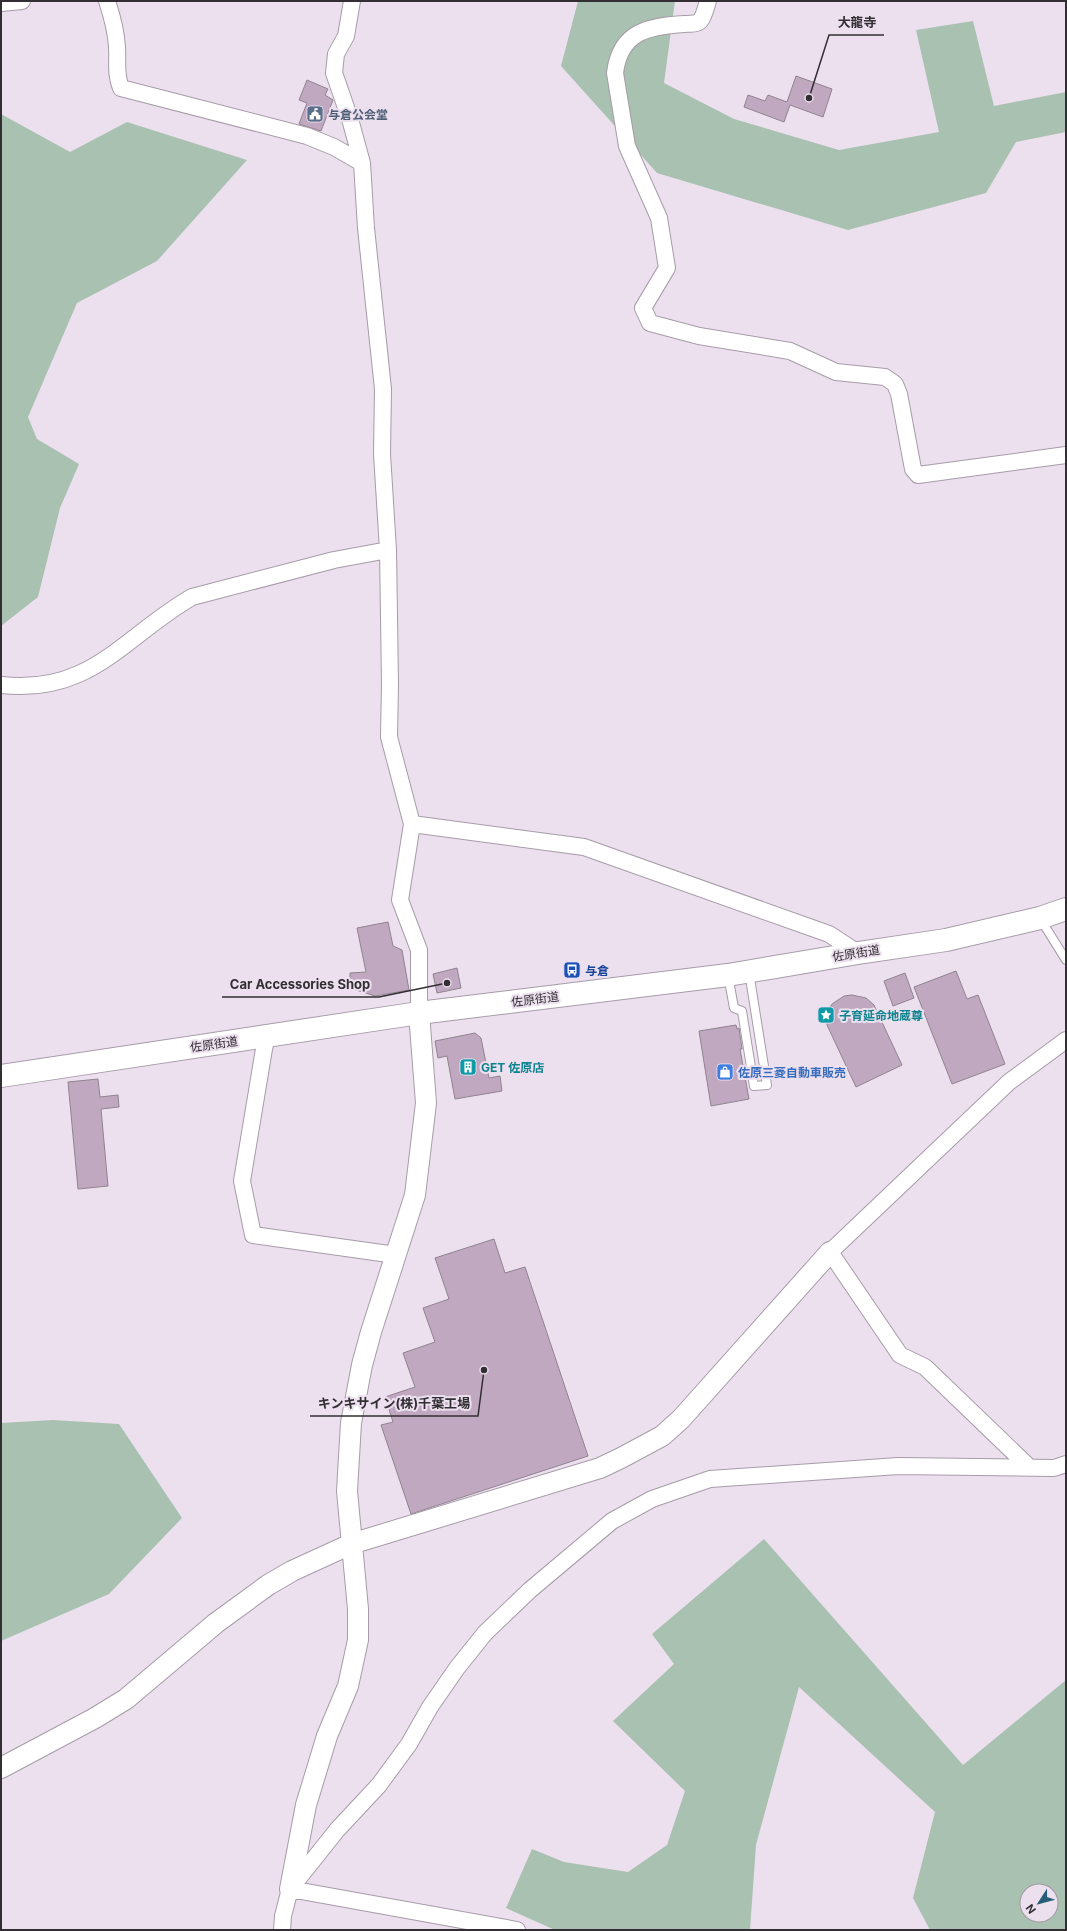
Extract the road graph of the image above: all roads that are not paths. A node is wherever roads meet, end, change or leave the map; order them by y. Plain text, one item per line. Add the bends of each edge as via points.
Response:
1 (22, 1) edge
2 (107, 1) edge
3 (352, 1) edge
4 (708, 1) edge
5 (1, 3) edge
6 (362, 163) junction
7 (1066, 455) edge
8 (388, 550) junction
9 (1, 685) edge
10 (412, 824) junction
11 (1066, 909) edge
12 (1040, 918) junction
13 (858, 953) junction
14 (1066, 960) edge
15 (739, 973) junction
16 (419, 1013) junction
17 (267, 1036) junction
18 (1066, 1040) edge
19 (1, 1076) edge
20 (830, 1252) junction
21 (396, 1255) junction
22 (1066, 1464) edge
23 (1029, 1467) junction
24 (351, 1544) junction
25 (1, 1768) edge
26 (290, 1889) junction
27 (282, 1930) edge
28 (517, 1930) edge

1 - 5 street
2 - 6 street via 114,22 117,47 116,78 121,88 307,136 334,147
3 - 6 street via 346,36 336,54 334,73
4 - 7 street via 700,21 696,24 640,32 625,43 617,60 615,72 627,146 659,218 667,268 643,308 650,323 699,336 790,351 836,372 885,377 895,384 899,394 912,469 918,475
6 - 8 street via 366,228 383,389 382,454
8 - 9 street via 334,560 192,597 106,659 75,677 37,686
8 - 10 street via 389,737
10 - 13 street via 584,847 829,934
10 - 16 street via 400,900 419,950
11 - 12 highway, 佐原街道
12 - 13 highway, 佐原街道 via 946,940
12 - 14 lane
13 - 15 highway, 佐原街道
15 - 15 lane via 768,1085 754,1086 742,1011 734,1008
15 - 16 highway, 佐原街道
16 - 17 highway, 佐原街道
16 - 21 street via 426,1103 415,1196
17 - 19 highway, 佐原街道
17 - 21 street via 242,1181 253,1235
18 - 20 street via 1009,1082
20 - 23 street via 900,1355 925,1367
20 - 24 street via 682,1419 662,1436 600,1468
21 - 24 street via 362,1365 351,1423 347,1484
22 - 23 street via 1054,1468
23 - 26 street via 898,1466 710,1479 652,1499 612,1521 530,1590 485,1633 457,1668 379,1786 337,1830
24 - 25 street via 292,1571 268,1586 216,1623 126,1699
24 - 26 street via 358,1609 358,1640 354,1666 327,1736 306,1805
26 - 27 street
26 - 28 street

